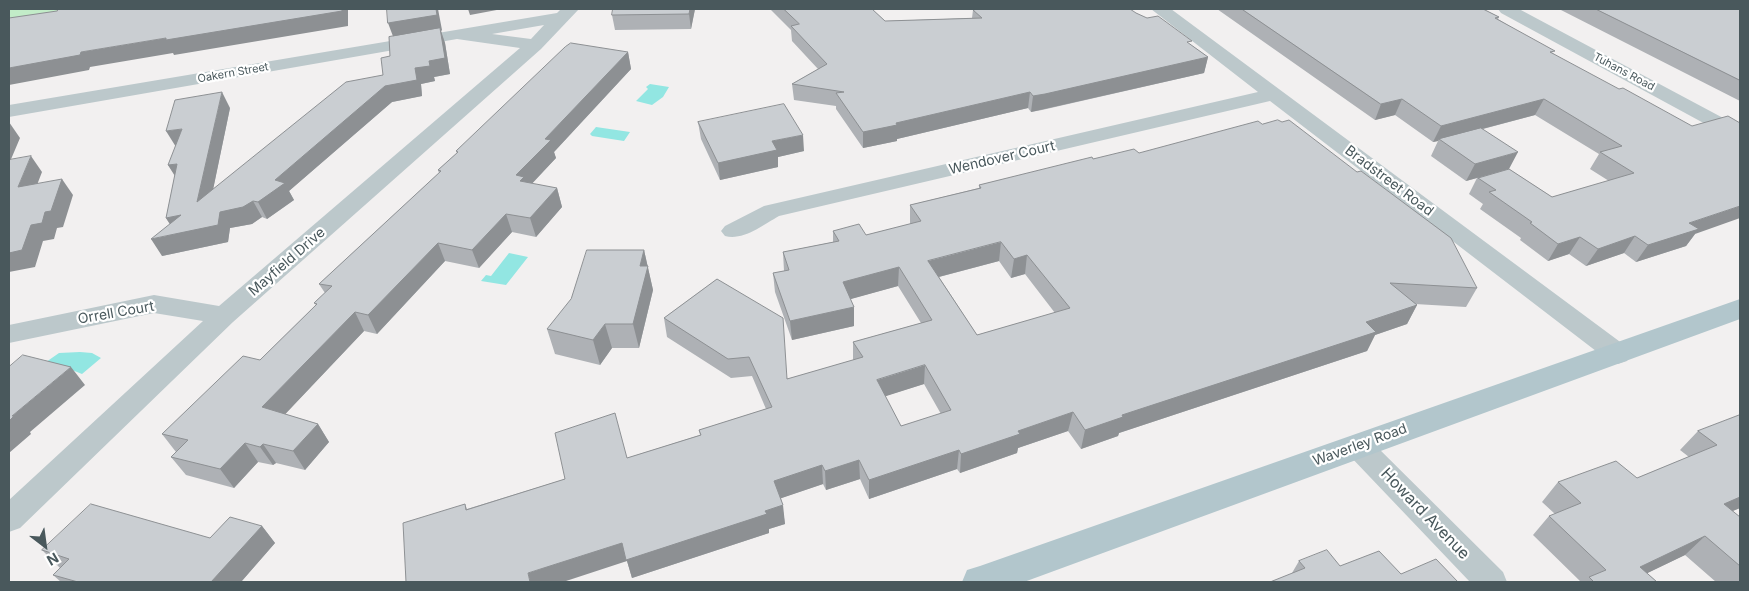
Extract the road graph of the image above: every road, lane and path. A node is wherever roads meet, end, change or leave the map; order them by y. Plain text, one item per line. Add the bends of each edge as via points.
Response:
1 (1160, 9) edge
2 (1507, 9) edge
3 (566, 13) edge
4 (457, 34) junction
5 (535, 45) junction
6 (1274, 94) junction
7 (9, 111) edge
8 (1740, 134) edge
9 (733, 231) dead end
10 (1740, 309) edge
11 (224, 316) junction
12 (9, 334) edge
13 (1618, 354) junction
14 (1358, 446) junction
15 (9, 519) edge
16 (980, 582) edge
17 (1491, 582) edge

1 - 6 street, Bradstreet Road
2 - 8 street, Tuhans Road
3 - 4 street, Oakern Street
3 - 5 street, Mayfield Drive
4 - 5 street, Oakern Street
4 - 7 street, Oakern Street
5 - 11 street, Mayfield Drive
6 - 9 street, Wendover Court via 772,211
6 - 13 street, Bradstreet Road
10 - 13 main road, Waverley Road
11 - 12 street, Orrell Court via 154,304
11 - 15 street, Mayfield Drive
13 - 14 main road, Waverley Road
14 - 16 main road, Waverley Road
14 - 17 street, Howard Avenue

